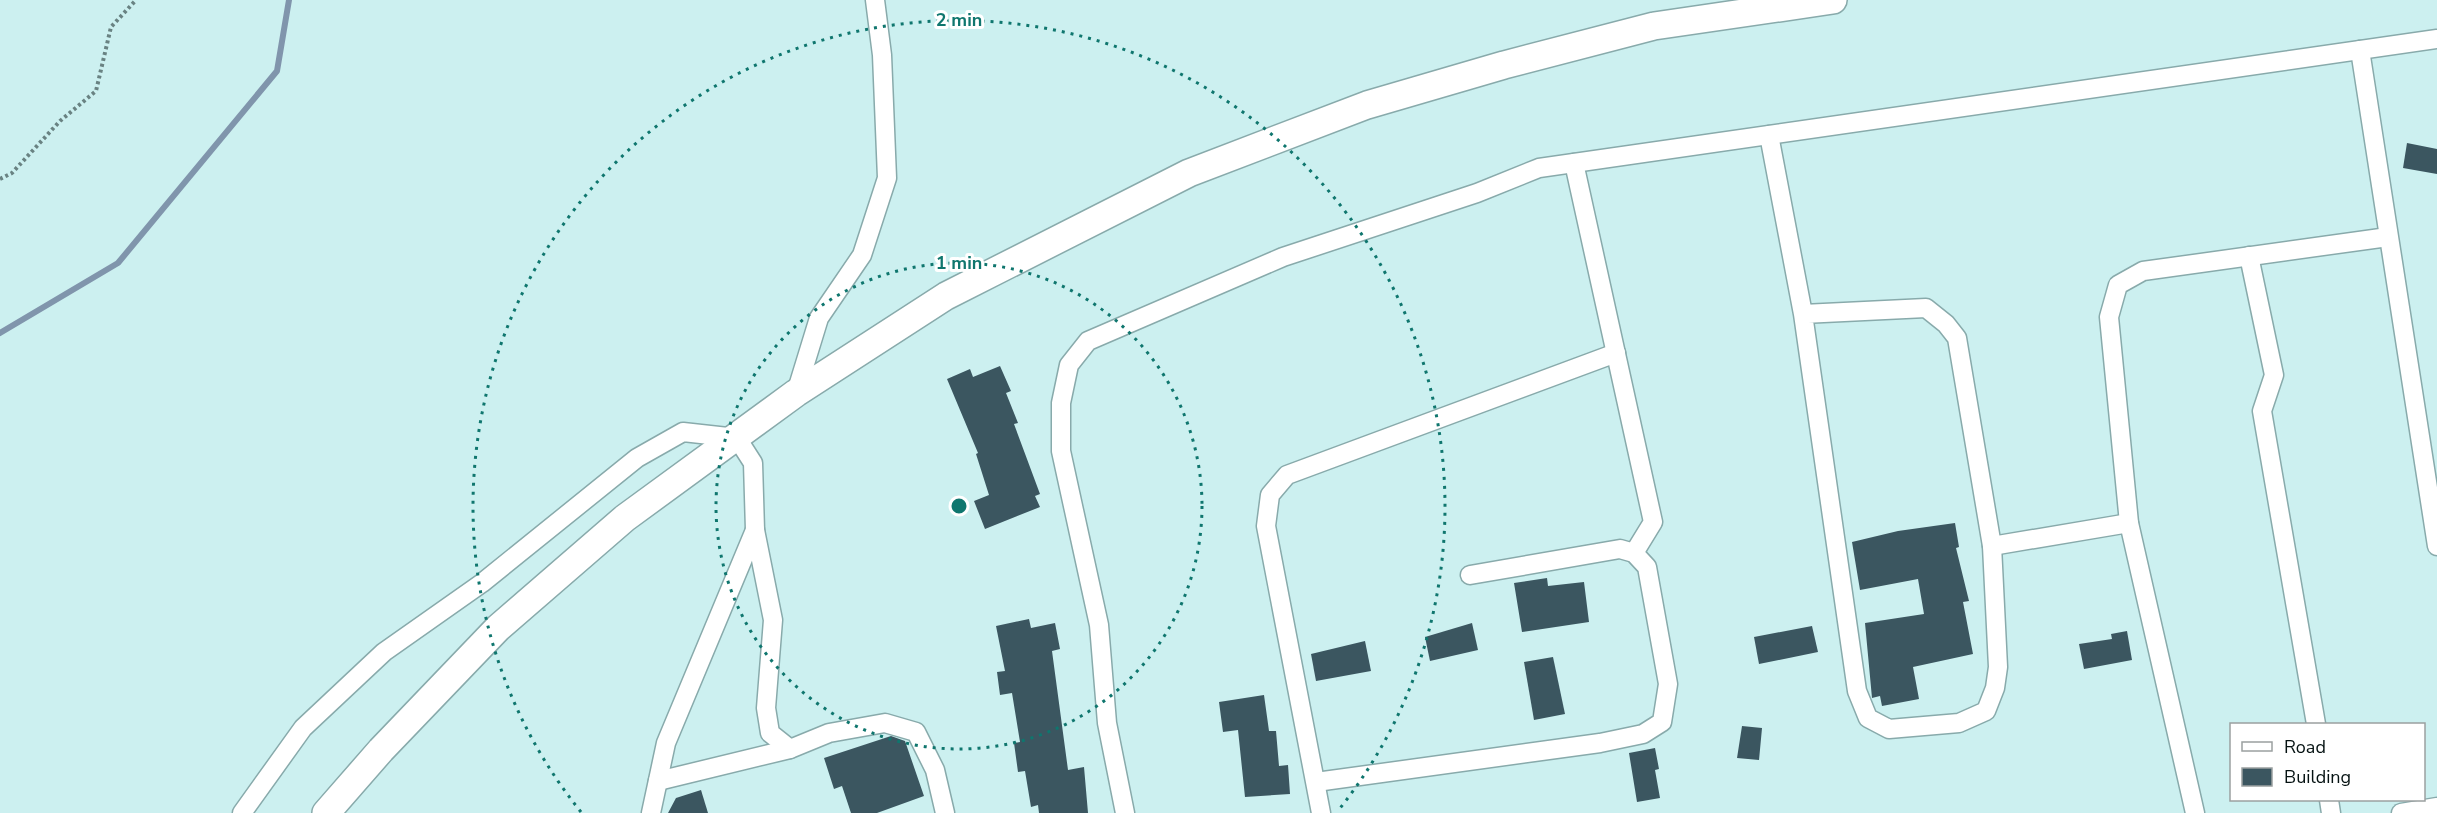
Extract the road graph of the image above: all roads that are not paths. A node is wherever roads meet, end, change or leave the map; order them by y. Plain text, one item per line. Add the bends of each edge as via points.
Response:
1 (875, 0) edge
2 (1833, 0) edge
3 (2437, 39) edge
4 (2360, 50) junction
5 (1769, 135) junction
6 (1574, 163) junction
7 (2388, 237) junction
8 (2249, 256) junction
9 (1803, 314) junction
10 (1616, 353) junction
11 (796, 393) junction
12 (737, 438) junction
13 (2129, 523) junction
14 (755, 530) junction
15 (1992, 546) junction
16 (2437, 546) edge
17 (1634, 552) junction
18 (1470, 575) dead end
19 (2316, 723) edge
20 (790, 749) junction
21 (658, 781) junction
22 (1316, 782) junction
23 (2437, 807) edge
24 (242, 813) edge
25 (326, 813) edge
26 (651, 813) edge
27 (945, 813) edge
28 (1125, 813) edge
29 (1321, 813) edge
30 (2195, 813) edge
31 (2401, 813) edge

1 - 11 street via 882,55 887,178 862,255 819,318
2 - 11 main road via 1654,26 1504,64 1367,105 1189,173 1079,226 946,296
3 - 4 street
4 - 5 street
4 - 7 street
5 - 6 street
5 - 9 street
6 - 10 street
6 - 28 street via 1539,168 1477,193 1283,257 1088,341 1069,365 1061,403 1061,451 1099,625 1107,723
7 - 8 street
7 - 16 street
8 - 13 street via 2143,271 2118,285 2109,317
8 - 19 street via 2274,375 2262,411
9 - 15 street via 1926,308 1946,324 1957,338
9 - 15 street via 1857,692 1868,718 1889,729 1959,723 1986,711 1998,667
10 - 17 street via 1653,522
10 - 22 street via 1287,475 1270,495 1266,526
11 - 12 main road
12 - 14 street via 753,463
12 - 24 street via 683,432 637,458 482,583 384,652 303,728
12 - 25 main road via 625,518 498,628
13 - 15 street
13 - 30 street
14 - 20 street via 772,620 766,708 770,733
14 - 21 street via 666,743
17 - 18 street via 1620,549
17 - 22 street via 1647,567 1668,684 1662,722 1643,734 1600,743
20 - 21 street
20 - 27 street via 829,733 885,723 916,732 935,770
21 - 26 street
22 - 29 street
23 - 31 street

